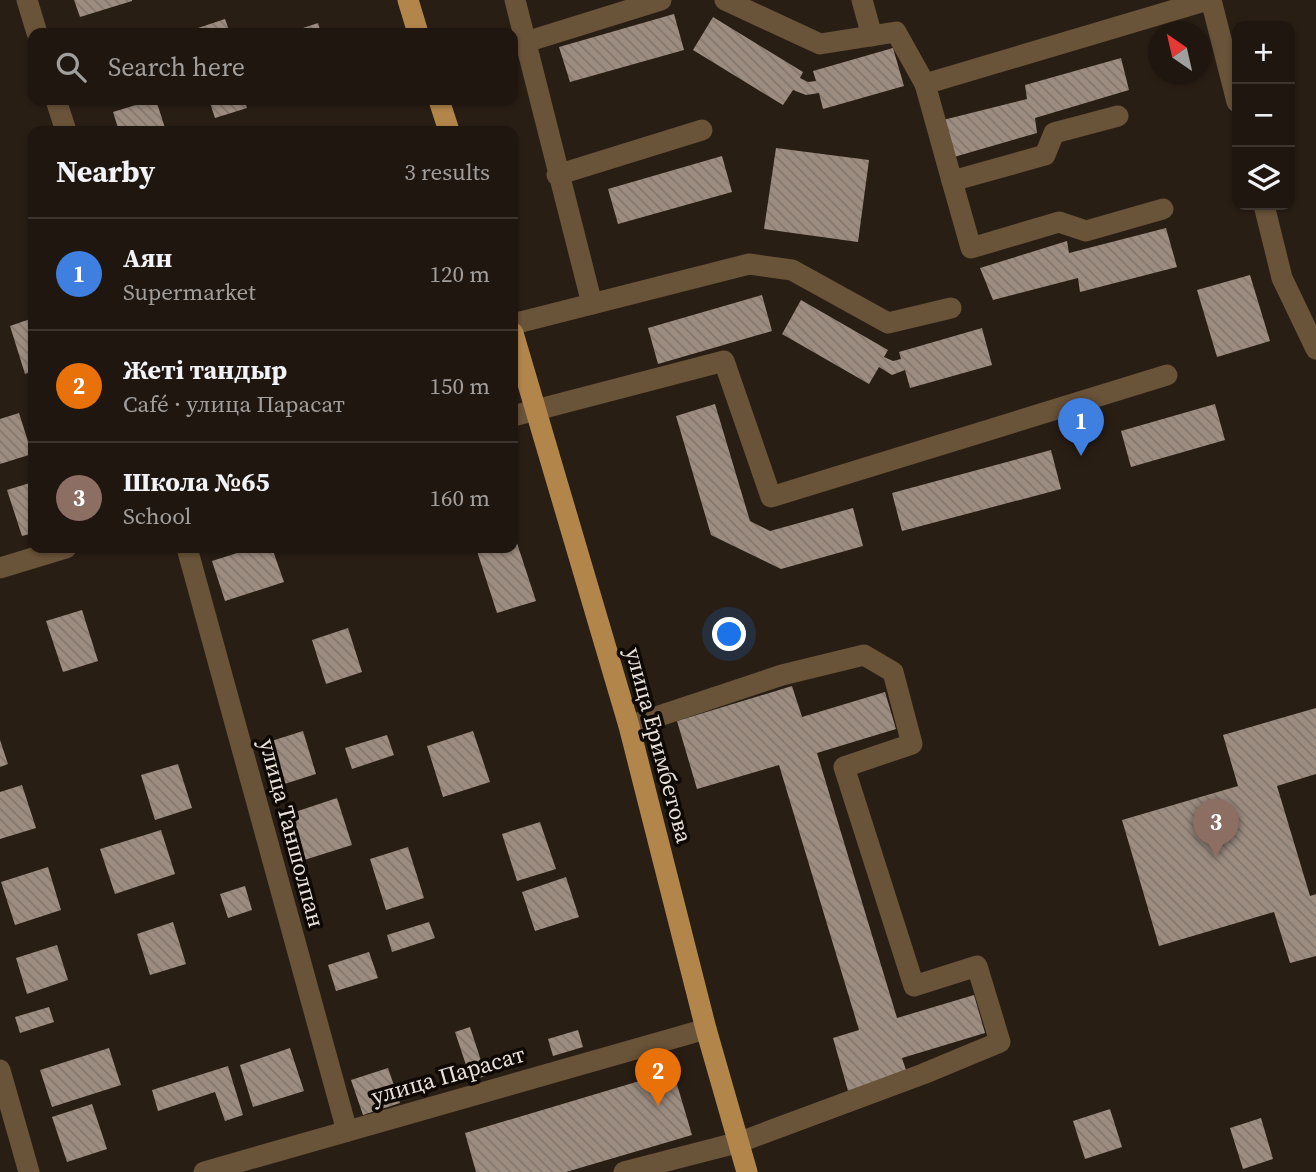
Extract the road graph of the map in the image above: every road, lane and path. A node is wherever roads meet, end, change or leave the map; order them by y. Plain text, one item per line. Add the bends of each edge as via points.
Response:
1 (27, 0) edge
2 (408, 0) edge
3 (515, 0) edge
4 (661, 0) edge
5 (725, 0) edge
6 (862, 0) edge
7 (1210, 0) edge
8 (35, 28) edge
9 (416, 28) edge
10 (872, 36) junction
11 (526, 42) junction
12 (925, 84) junction
13 (1232, 84) edge
14 (58, 105) edge
15 (441, 105) edge
16 (1118, 116) dead end
17 (65, 126) edge
18 (447, 126) edge
19 (702, 130) dead end
20 (557, 175) junction
21 (952, 181) junction
22 (1163, 209) dead end
23 (1265, 210) edge
24 (592, 304) junction
25 (951, 308) dead end
26 (518, 323) edge
27 (518, 349) edge
28 (1316, 349) edge
29 (1167, 375) dead end
30 (537, 409) junction
31 (518, 415) edge
32 (50, 553) edge
33 (188, 553) edge
34 (0, 568) edge
35 (629, 726) junction
36 (706, 1029) junction
37 (0, 1070) edge
38 (347, 1131) junction
39 (740, 1142) junction
40 (29, 1172) edge
41 (204, 1172) edge
42 (624, 1172) edge
43 (747, 1172) edge

1 - 8 street
2 - 9 main road
3 - 11 street
4 - 11 street
5 - 10 street via 820,44
6 - 10 street
7 - 12 street
7 - 13 street
10 - 12 street via 896,32
11 - 20 street
12 - 21 street
14 - 17 street
15 - 18 main road
16 - 21 street via 1054,133 1045,155
19 - 20 street
20 - 24 street
21 - 22 street via 971,248 1059,222 1086,231
23 - 28 street via 1282,278
24 - 25 street via 749,264 792,271 888,323
24 - 26 street
27 - 30 main road, улица Еримбетова
29 - 30 street via 771,496 724,361
30 - 31 street
30 - 35 main road, улица Еримбетова
32 - 34 street
33 - 38 street, улица Таншолпан
35 - 36 main road, улица Еримбетова
35 - 39 street via 782,675 864,655 893,672 912,744 844,767 914,986 976,966 1000,1041
36 - 38 street, улица Парасат
36 - 39 main road, улица Еримбетова
37 - 40 street
38 - 41 street, улица Парасат
39 - 42 street
39 - 43 main road, улица Еримбетова

